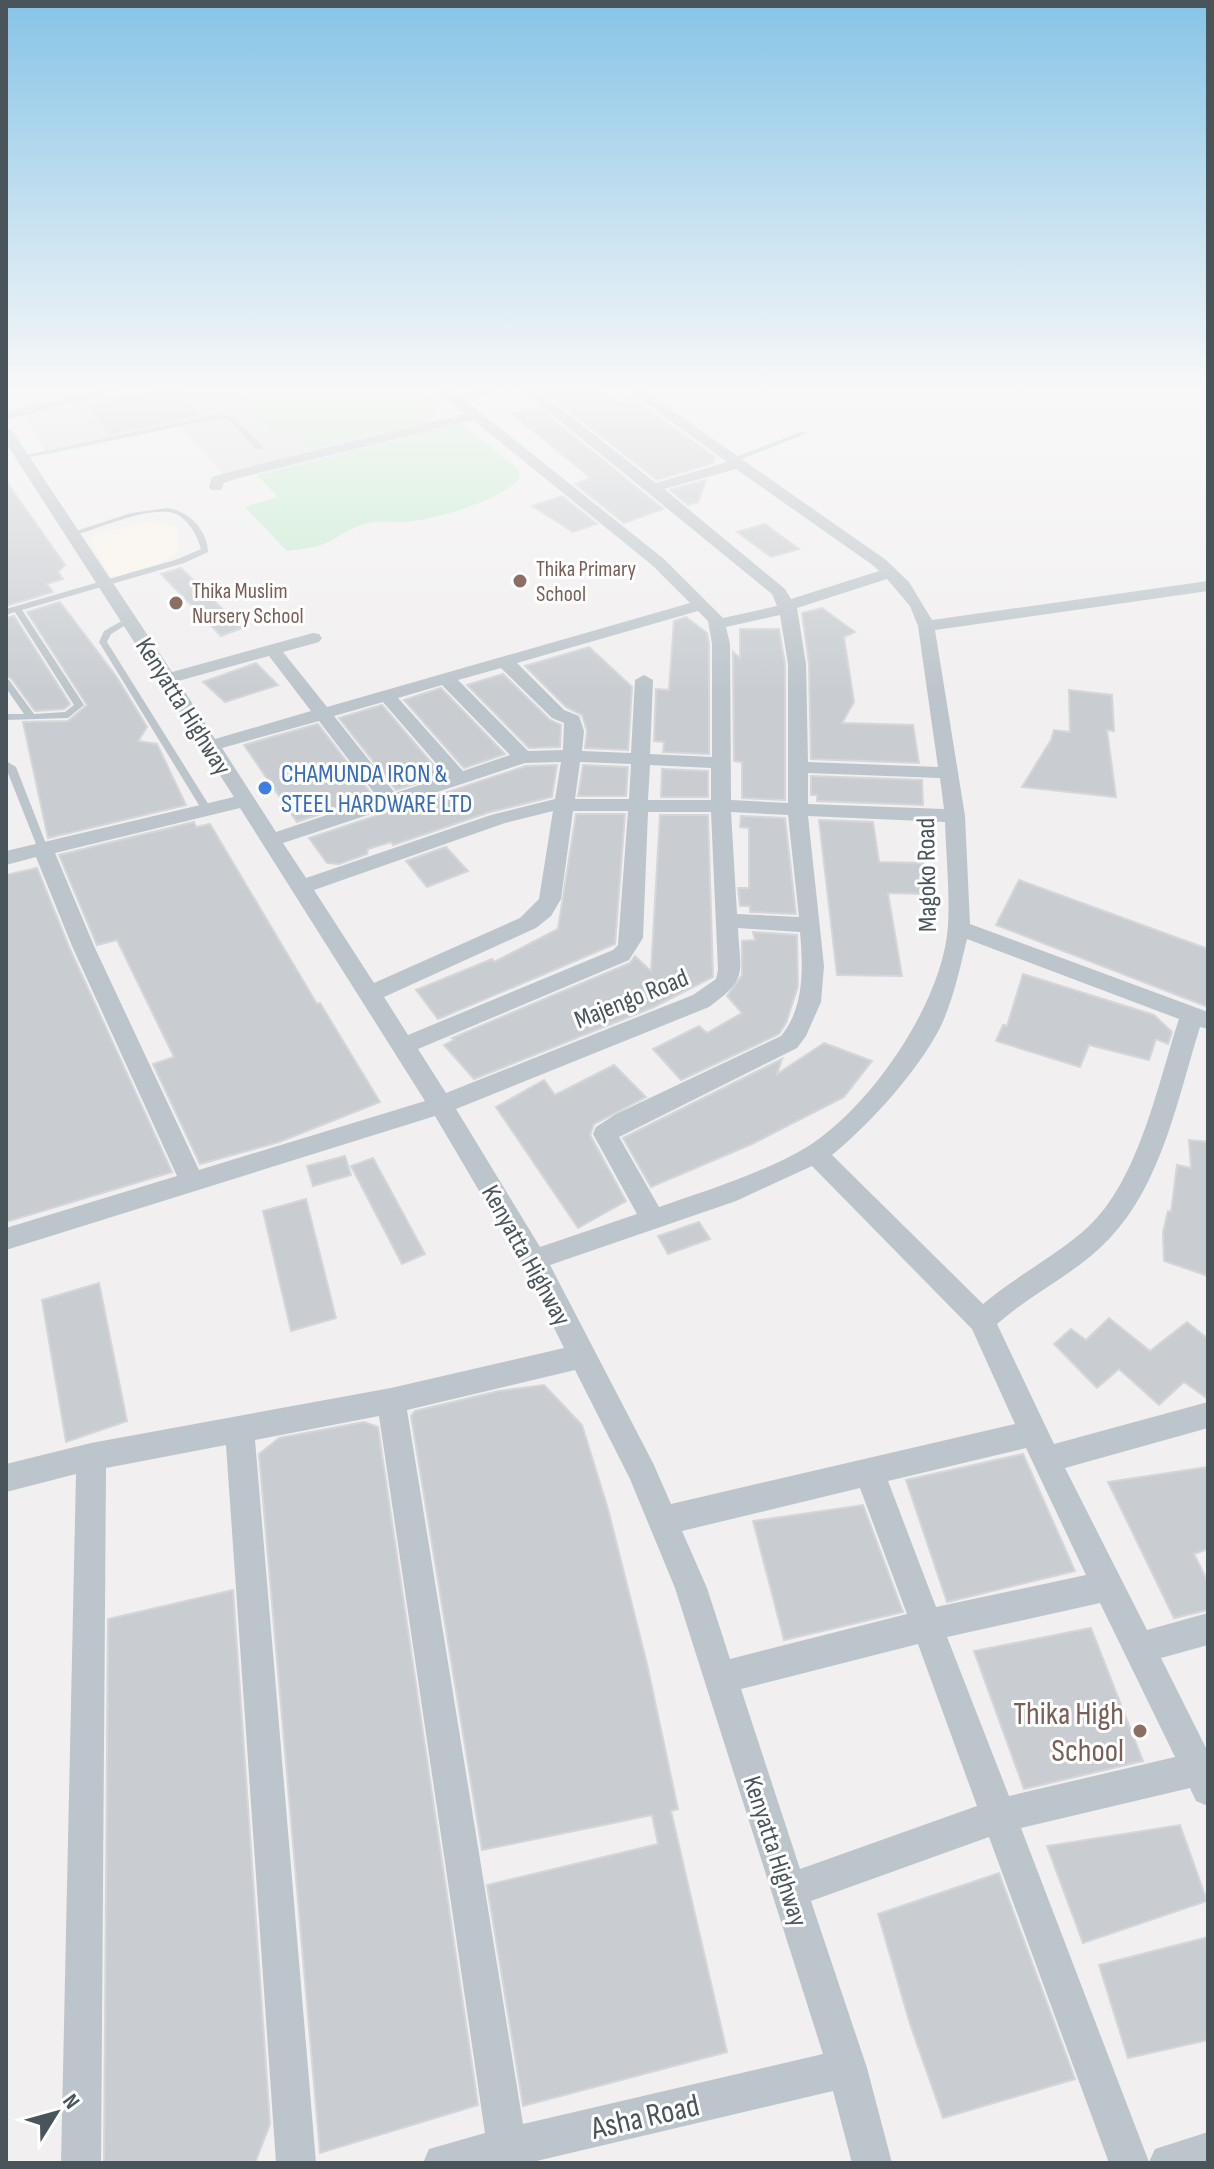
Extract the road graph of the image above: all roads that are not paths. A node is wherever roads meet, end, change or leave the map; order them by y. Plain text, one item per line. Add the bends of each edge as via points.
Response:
1 (42, 491) edge
2 (571, 491) edge
3 (657, 491) edge
4 (778, 491) edge
5 (74, 533) junction
6 (890, 573) junction
7 (107, 583) junction
8 (1208, 586) edge
9 (701, 605) junction
10 (789, 606) junction
11 (17, 609) junction
12 (6, 612) edge
13 (130, 620) junction
14 (717, 624) junction
15 (926, 626) junction
16 (313, 638) dead end
17 (273, 650) junction
18 (505, 662) junction
19 (167, 679) junction
20 (446, 679) junction
21 (644, 680) dead end
22 (6, 682) edge
23 (387, 696) junction
24 (322, 714) junction
25 (6, 717) edge
26 (31, 717) junction
27 (210, 746) junction
28 (572, 756) junction
29 (523, 757) junction
30 (641, 759) junction
31 (720, 763) junction
32 (6, 764) edge
33 (799, 767) junction
34 (949, 773) junction
35 (458, 777) junction
36 (390, 800) junction
37 (244, 801) junction
38 (565, 803) junction
39 (639, 805) junction
40 (721, 806) junction
41 (207, 810) junction
42 (798, 810) junction
43 (955, 816) junction
44 (272, 840) junction
45 (43, 849) junction
46 (6, 858) edge
47 (300, 887) junction
48 (726, 920) junction
49 (808, 925) junction
50 (959, 928) junction
51 (368, 995) junction
52 (1200, 1019) edge
53 (401, 1047) junction
54 (441, 1105) junction
55 (815, 1154) junction
56 (192, 1182) junction
57 (652, 1217) junction
58 (6, 1239) edge
59 (534, 1260) junction
60 (982, 1321) junction
61 (583, 1356) junction
62 (391, 1401) junction
63 (1208, 1415) edge
64 (240, 1431) junction
65 (1040, 1447) junction
66 (91, 1457) junction
67 (869, 1471) junction
68 (6, 1478) edge
69 (662, 1521) junction
70 (1108, 1586) junction
71 (927, 1625) junction
72 (1208, 1629) edge
73 (1139, 1648) junction
74 (721, 1678) junction
75 (1203, 1779) edge
76 (998, 1816) junction
77 (788, 1891) junction
78 (847, 2068) junction
79 (507, 2148) junction
80 (1208, 2152) edge
81 (81, 2163) edge
82 (296, 2163) edge
83 (443, 2163) edge
84 (872, 2163) edge
85 (1129, 2163) edge
86 (1169, 2163) edge

1 - 5 street, Kenyatta Highway
2 - 9 street
3 - 10 street via 779,592
4 - 6 street, Magoko Road
5 - 7 street, Kenyatta Highway
5 - 7 lane via 167,510 186,518 204,540 200,554
6 - 10 street
6 - 15 street, Magoko Road via 918,606
7 - 11 lane
7 - 13 street, Kenyatta Highway
8 - 15 street
9 - 14 street
9 - 18 street
10 - 14 street
10 - 33 street
11 - 12 lane
11 - 26 lane via 79,705 68,715
13 - 19 street, Kenyatta Highway
13 - 41 lane via 107,633 103,642
14 - 31 street, Majengo Road via 723,712
15 - 34 street, Magoko Road
16 - 17 street
17 - 19 street
17 - 24 street
18 - 20 street
18 - 28 street via 558,714 572,720
19 - 27 street, Kenyatta Highway
20 - 23 street
20 - 29 street
21 - 30 street
22 - 26 lane
23 - 24 street
23 - 35 street
24 - 27 street
24 - 36 street
25 - 26 lane
27 - 37 street, Kenyatta Highway
28 - 29 street
28 - 30 street
28 - 38 street
29 - 35 street
30 - 31 street
30 - 39 street
31 - 40 street, Majengo Road
32 - 45 lane
33 - 34 street
33 - 42 street
34 - 43 street, Magoko Road
35 - 36 street
36 - 44 street
37 - 41 street
37 - 44 street, Kenyatta Highway
38 - 39 street
38 - 47 street via 498,819
38 - 51 street via 550,899 543,911 493,941
39 - 40 street
39 - 53 street via 628,948
40 - 42 street
40 - 48 street, Majengo Road
41 - 45 street
42 - 43 street
42 - 49 street
43 - 50 street, Magoko Road
44 - 47 street, Kenyatta Highway
45 - 46 street
45 - 56 street
47 - 51 street, Kenyatta Highway
48 - 49 street
48 - 54 street, Majengo Road via 729,970 718,991
49 - 57 street via 812,987 798,1033 605,1134
50 - 52 street
50 - 55 street, Magoko Road via 929,1026 876,1097
51 - 53 street, Kenyatta Highway
52 - 60 street via 1121,1205 1101,1231
53 - 54 street, Kenyatta Highway
54 - 56 street, Majengo Road
54 - 59 street, Kenyatta Highway
55 - 57 street, Magoko Road via 727,1194
55 - 60 street
56 - 58 street, Majengo Road
57 - 59 street, Magoko Road
59 - 61 street, Kenyatta Highway
60 - 65 street
61 - 62 street
61 - 69 street, Kenyatta Highway
62 - 64 street
62 - 79 street
63 - 65 street
64 - 66 street
64 - 82 street
65 - 67 street
65 - 70 street
66 - 68 street
66 - 81 street
67 - 69 street
67 - 71 street
69 - 74 street, Kenyatta Highway
70 - 71 street
70 - 73 street
71 - 74 street
71 - 76 street
72 - 73 street
73 - 75 street
74 - 77 street, Kenyatta Highway
75 - 76 street
76 - 77 street
76 - 85 street
77 - 78 street, Kenyatta Highway
78 - 79 street, Asha Road
78 - 84 street, Kenyatta Highway
79 - 83 street, Asha Road
80 - 86 street

